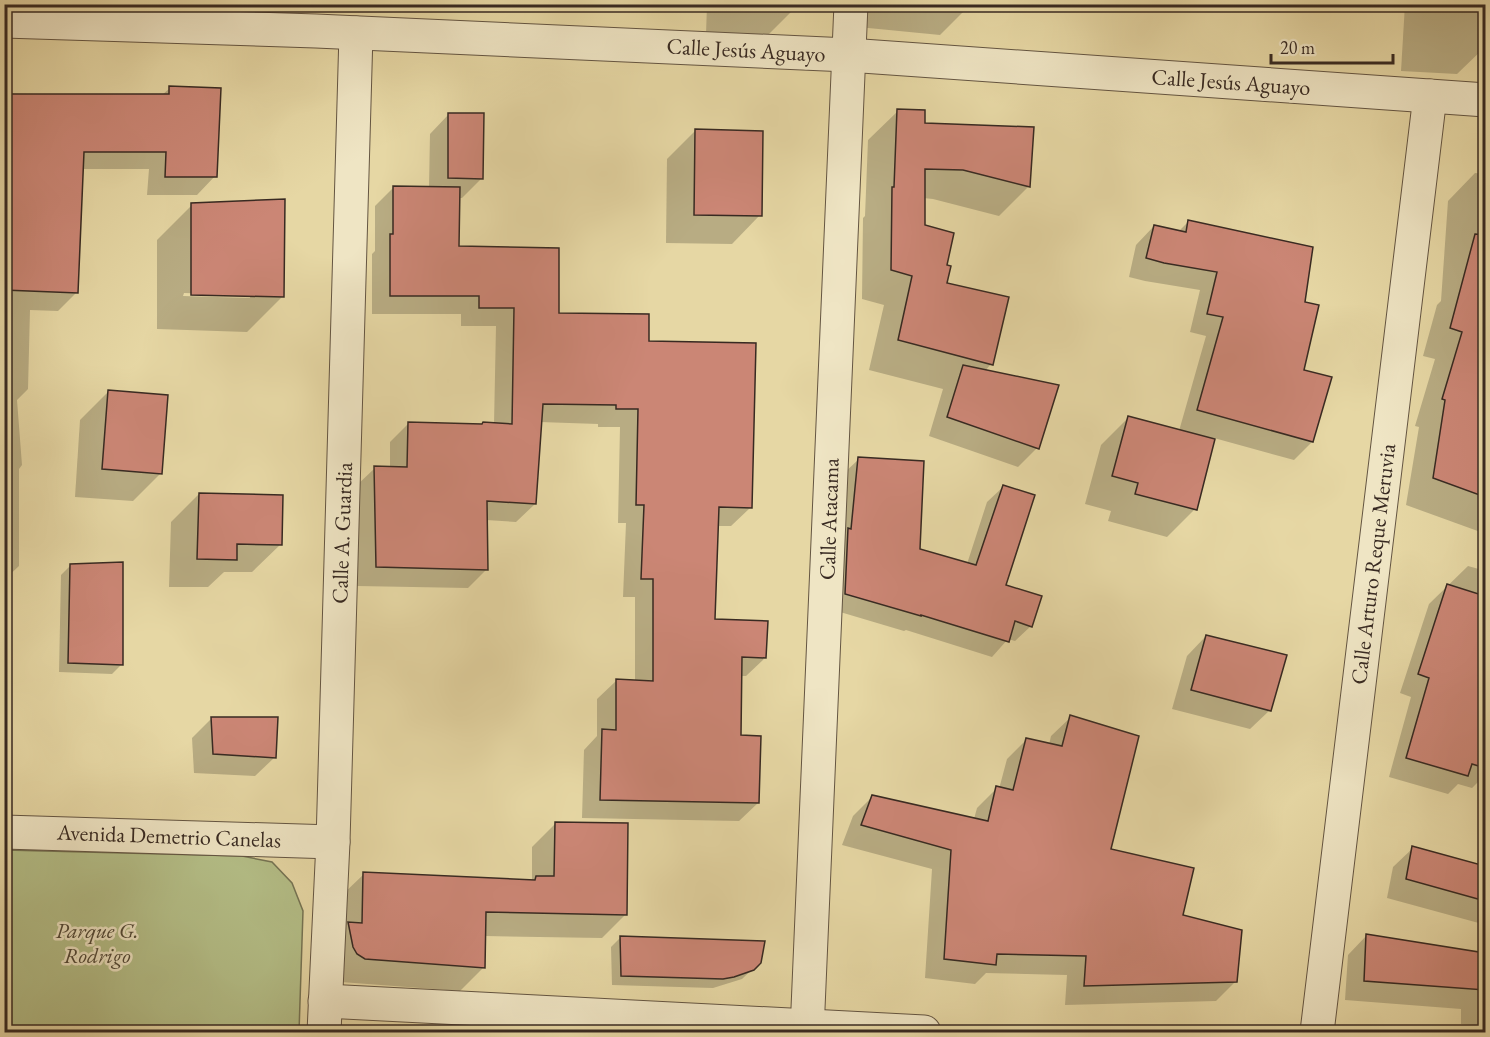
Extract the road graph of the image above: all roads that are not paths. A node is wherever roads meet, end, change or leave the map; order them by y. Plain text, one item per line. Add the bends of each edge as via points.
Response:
1 (850, 4) edge
2 (4, 21) edge
3 (356, 33) junction
4 (848, 55) junction
5 (1430, 96) junction
6 (1485, 100) edge
7 (4, 832) edge
8 (333, 842) junction
9 (325, 1017) edge
10 (807, 1029) edge
11 (924, 1032) edge
12 (1317, 1032) edge

1 - 4 street, Calle Atacama
2 - 3 street, Calle Jesús Aguayo
3 - 4 street, Calle Jesús Aguayo
3 - 8 street, Calle A. Guardia
4 - 5 street, Calle Jesús Aguayo
4 - 10 street, Calle Atacama
5 - 6 street, Calle Jesús Aguayo
5 - 12 street, Calle Arturo Reque Meruvia
7 - 8 street, Avenida Demetrio Canelas
8 - 9 street, Calle A. Guardia
9 - 10 street
10 - 11 street

